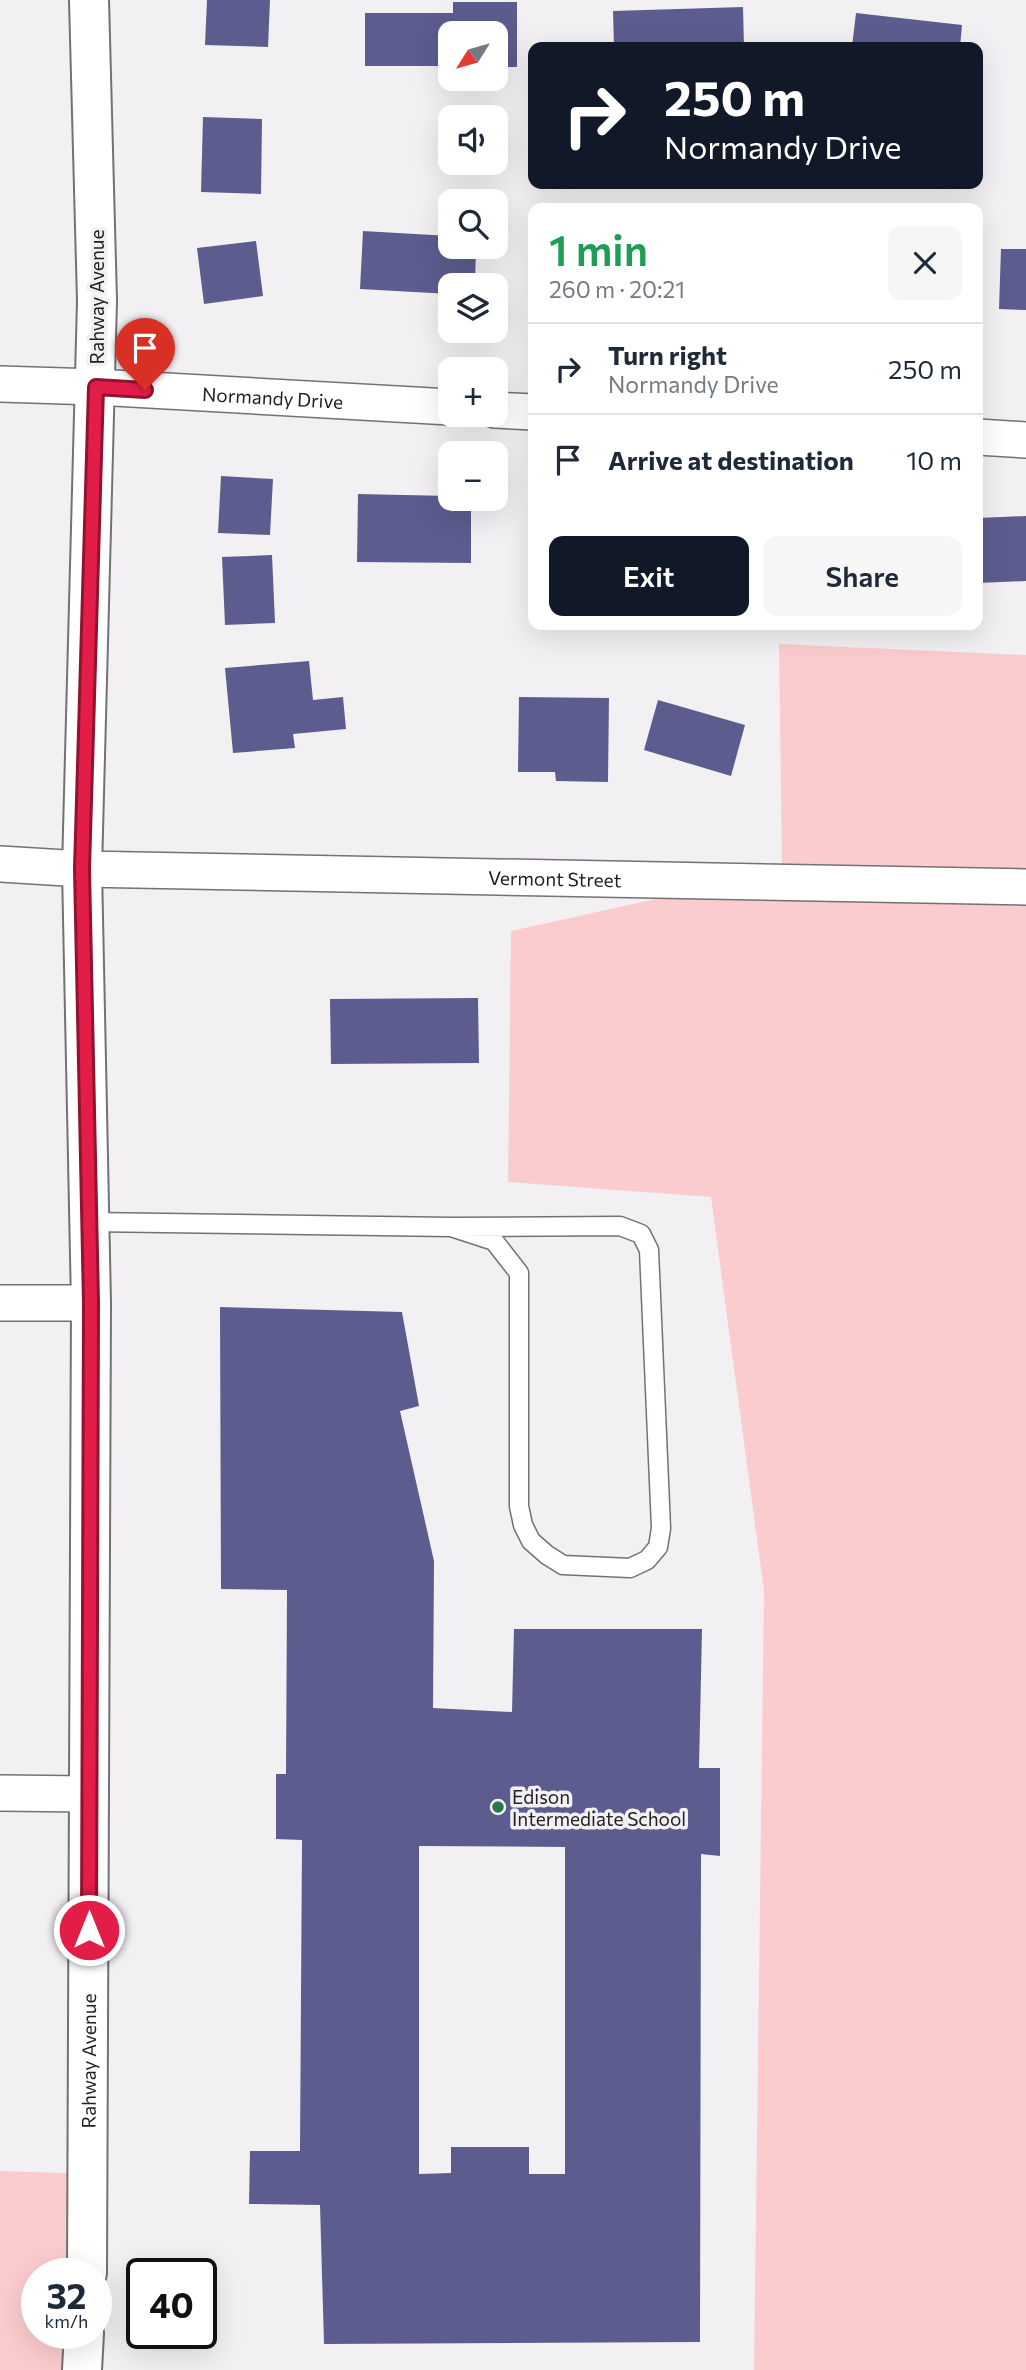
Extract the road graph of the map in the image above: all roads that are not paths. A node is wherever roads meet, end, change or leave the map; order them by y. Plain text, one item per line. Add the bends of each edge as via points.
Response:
1 (89, 0) edge
2 (0, 384) edge
3 (96, 387) junction
4 (438, 406) edge
5 (508, 411) edge
6 (528, 412) edge
7 (983, 437) edge
8 (1026, 440) edge
9 (0, 864) edge
10 (82, 869) junction
11 (1026, 887) edge
12 (89, 1222) junction
13 (451, 1227) junction
14 (0, 1303) edge
15 (91, 1303) junction
16 (0, 1793) edge
17 (89, 1794) junction
18 (87, 2258) edge
19 (83, 2349) edge
20 (82, 2370) edge

1 - 3 street, Rahway Avenue
2 - 3 street, Normandy Drive
3 - 4 street, Normandy Drive
3 - 10 street, Rahway Avenue
5 - 6 street
7 - 8 street
9 - 10 street, Vermont Street
10 - 11 street, Vermont Street
10 - 12 street, Rahway Avenue
12 - 13 lane
12 - 15 street, Rahway Avenue
13 - 13 lane via 494,1241 519,1273 519,1506 531,1541 564,1565 630,1568 647,1560 658,1547 661,1528 649,1250 641,1234 620,1226
14 - 15 street
15 - 17 street, Rahway Avenue
16 - 17 street
17 - 18 street, Rahway Avenue
19 - 20 street

